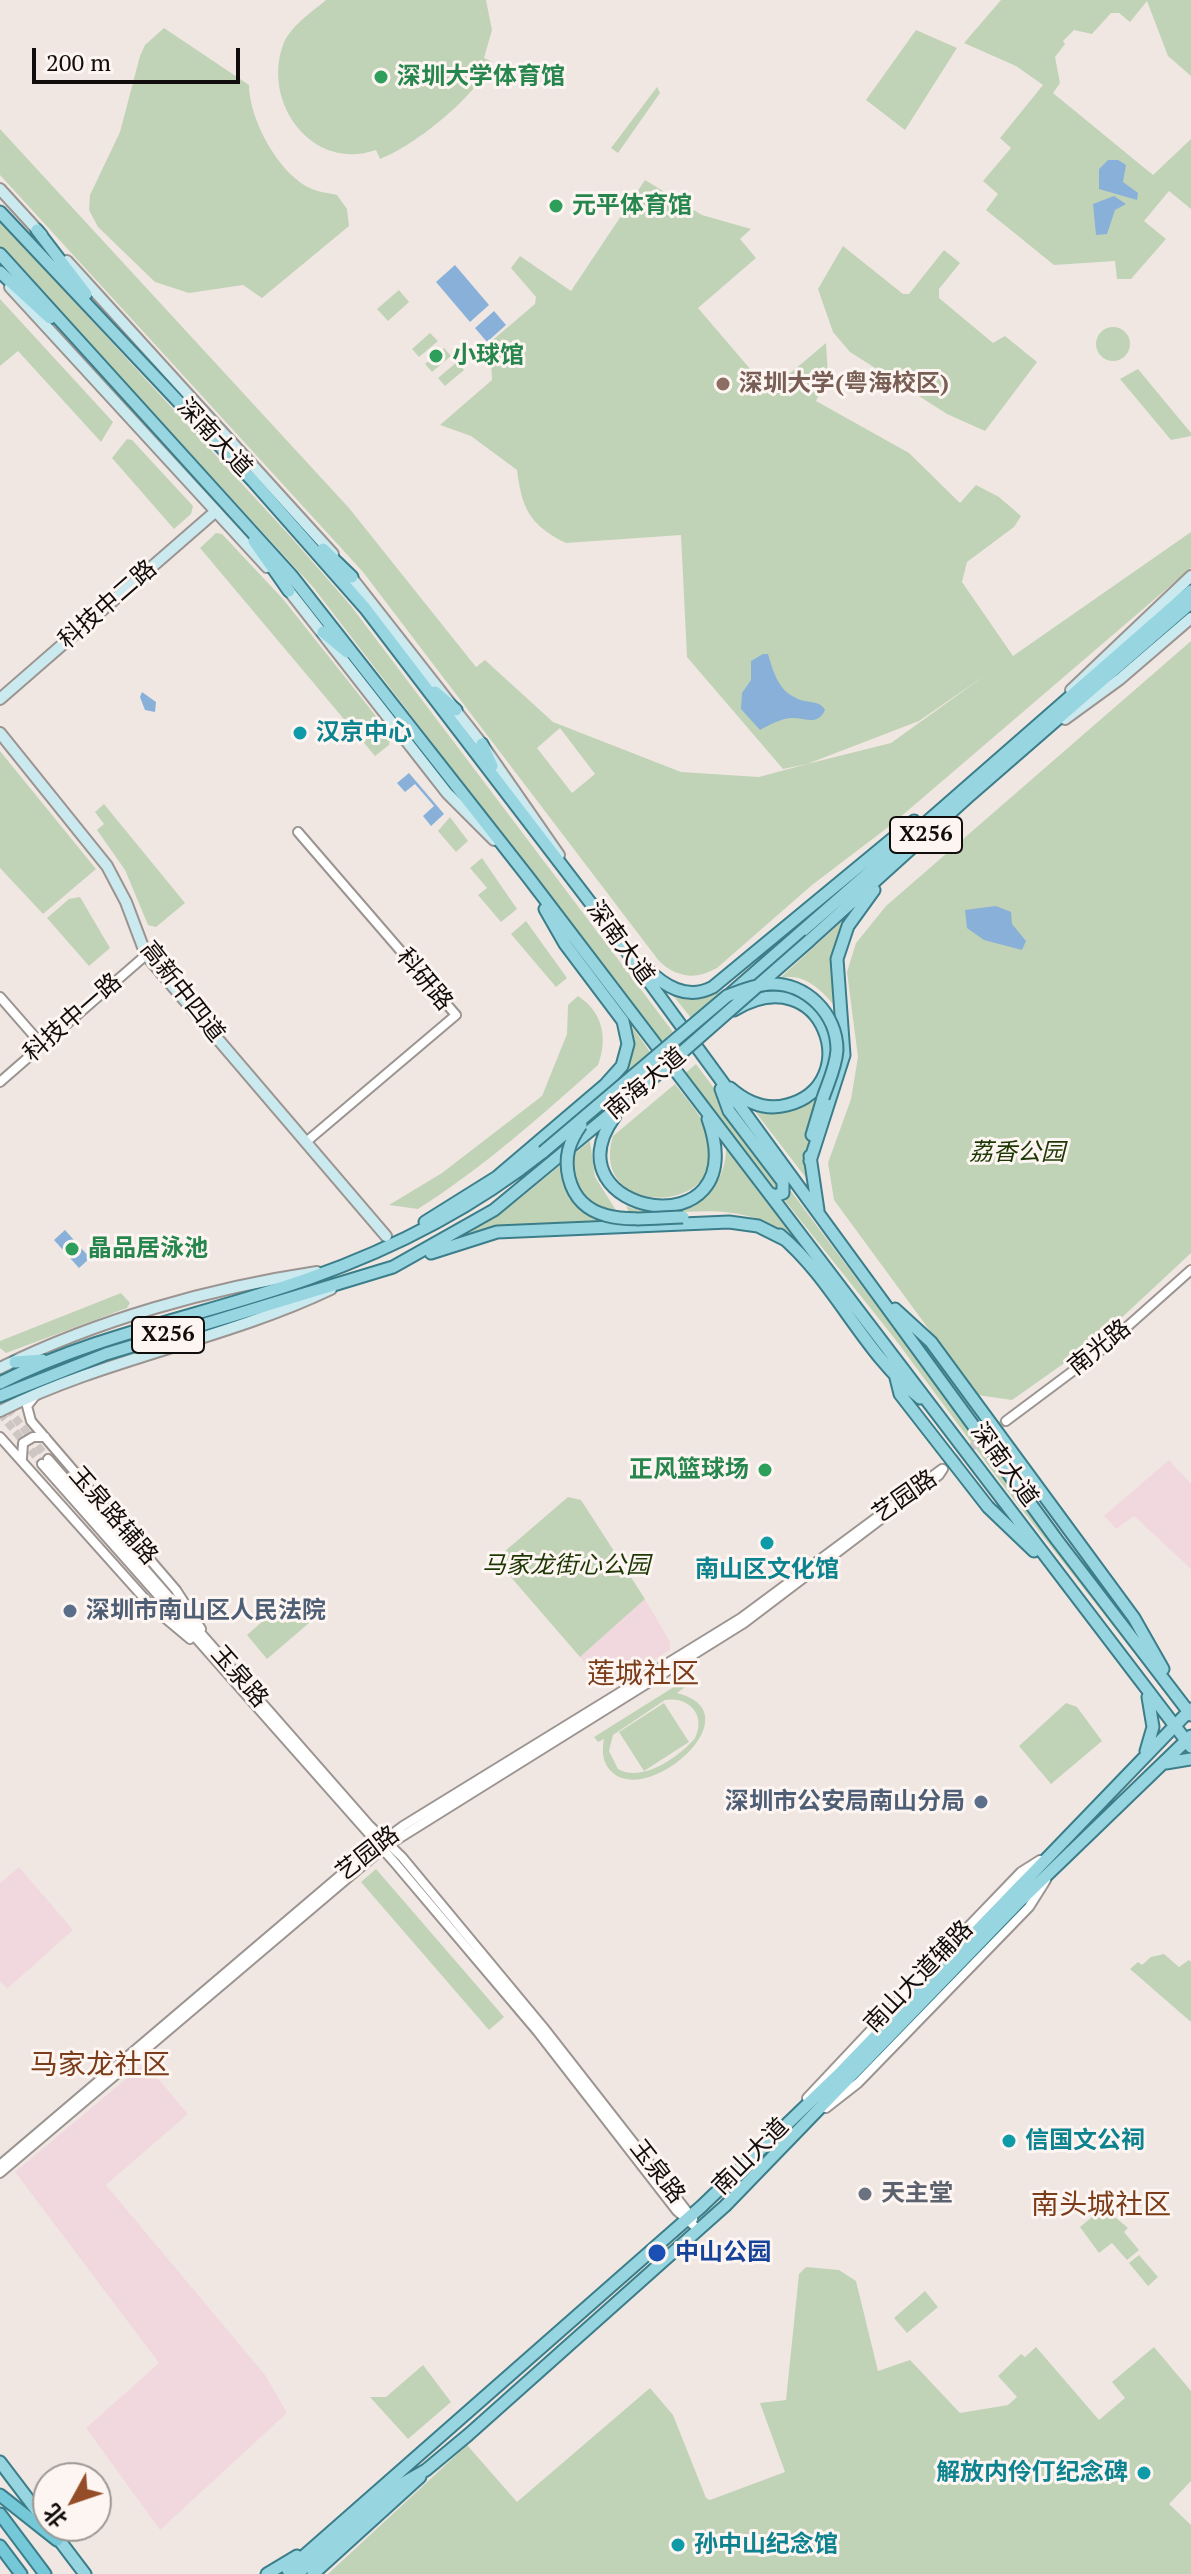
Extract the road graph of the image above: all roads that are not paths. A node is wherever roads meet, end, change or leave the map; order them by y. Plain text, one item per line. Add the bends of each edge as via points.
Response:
1 (0, 189) edge
2 (0, 212) edge
3 (37, 230) junction
4 (0, 254) edge
5 (0, 274) edge
6 (115, 333) junction
7 (92, 355) junction
8 (253, 481) junction
9 (221, 495) junction
10 (216, 511) junction
11 (1191, 576) edge
12 (352, 577) junction
13 (289, 591) junction
14 (1191, 591) edge
15 (1191, 603) edge
16 (1191, 618) edge
17 (323, 632) junction
18 (366, 668) junction
19 (415, 674) junction
20 (0, 699) edge
21 (456, 710) junction
22 (1050, 712) junction
23 (0, 733) edge
24 (1044, 734) junction
25 (482, 744) junction
26 (500, 785) junction
27 (298, 832) dead end
28 (907, 853) junction
29 (515, 861) junction
30 (528, 877) junction
31 (578, 886) junction
32 (799, 924) junction
33 (612, 931) junction
34 (146, 955) junction
35 (727, 996) junction
36 (0, 997) edge
37 (727, 1015) junction
38 (42, 1045) junction
39 (717, 1077) junction
40 (0, 1082) edge
41 (639, 1090) junction
42 (700, 1104) junction
43 (591, 1112) junction
44 (306, 1142) junction
45 (810, 1161) junction
46 (769, 1193) junction
47 (819, 1214) junction
48 (386, 1236) dead end
49 (784, 1239) junction
50 (365, 1257) junction
51 (393, 1267) junction
52 (331, 1270) junction
53 (1191, 1270) edge
54 (340, 1285) junction
55 (883, 1301) junction
56 (879, 1338) junction
57 (51, 1360) junction
58 (5, 1364) edge
59 (895, 1376) junction
60 (0, 1383) edge
61 (37, 1394) junction
62 (0, 1396) edge
63 (933, 1408) junction
64 (0, 1411) edge
65 (1006, 1421) tunnel mouth
66 (0, 1437) edge
67 (45, 1437) junction
68 (22, 1459) junction
69 (45, 1461) tunnel mouth
70 (1057, 1540) junction
71 (1052, 1567) junction
72 (1099, 1570) junction
73 (204, 1643) junction
74 (1141, 1682) junction
75 (1169, 1685) junction
76 (1190, 1712) edge
77 (1174, 1726) junction
78 (1189, 1741) edge
79 (1143, 1757) junction
80 (1191, 1759) edge
81 (1158, 1767) junction
82 (383, 1844) junction
83 (1048, 1855) junction
84 (874, 2024) junction
85 (873, 2038) junction
86 (799, 2109) junction
87 (0, 2165) edge
88 (0, 2173) edge
89 (688, 2218) junction
90 (699, 2230) junction
91 (0, 2462) edge
92 (426, 2470) junction
93 (0, 2495) edge
94 (32, 2506) edge
95 (0, 2514) edge
96 (32, 2520) edge
97 (59, 2542) edge
98 (0, 2546) edge
99 (321, 2547) junction
100 (289, 2573) edge
101 (21, 2574) edge
102 (45, 2574) edge
103 (85, 2574) edge
104 (267, 2574) edge
105 (313, 2574) edge

1 - 3 main road
2 - 6 main road, 深南大道
3 - 6 main road
3 - 12 main road
4 - 7 main road, 深南大道
5 - 7 main road
5 - 10 main road
6 - 8 main road, 深南大道
7 - 9 main road, 深南大道
8 - 12 main road
8 - 19 main road, 深南大道
9 - 13 main road
9 - 18 main road, 深南大道
10 - 13 main road
10 - 20 main road, 科技中二路
11 - 22 main road
12 - 21 main road
13 - 17 main road
14 - 22 main road, X256
15 - 24 main road, 南海大道 / X256
16 - 24 main road
17 - 18 main road
17 - 29 main road via 447,793
18 - 29 main road, 深南大道
19 - 21 main road
19 - 26 main road, 深南大道
21 - 25 main road
22 - 32 main road, X256 via 957,791 897,833
23 - 34 main road, 高新中四道 via 107,866
24 - 28 main road, 南海大道 / X256
25 - 26 main road
25 - 31 main road
26 - 31 main road, 深南大道
27 - 44 street, 科研路 via 456,1015
28 - 37 main road, 南海大道 / X256, bridge
28 - 45 main road, bridge via 848,926 837,959 844,1045
29 - 30 main road, 深南大道
30 - 42 main road, 深南大道
30 - 50 main road via 565,944 627,1032 626,1054 616,1074 497,1177
31 - 33 main road, 深南大道
32 - 33 main road via 699,993 675,990 658,979
32 - 35 main road, 南海大道 / X256
33 - 39 main road, 深南大道
34 - 38 street, 科技中一路
34 - 44 main road, 高新中四道
35 - 43 main road, 南海大道 / X256, bridge
35 - 45 main road, bridge via 780,984 802,991 832,1026 837,1049 810,1141
36 - 38 street
37 - 39 main road via 757,999 778,996 798,1001 823,1024 829,1049 824,1075 808,1095 784,1106 746,1100
37 - 41 main road, 南海大道 / X256, bridge
38 - 40 street, 科技中一路
39 - 46 main road via 729,1111 783,1182 783,1193
39 - 47 main road, 深南大道
41 - 42 main road via 608,1126 602,1149 620,1194 639,1204 659,1208 685,1202 705,1185 715,1160 713,1135
41 - 51 main road, 南海大道 / X256, bridge via 520,1191
42 - 46 main road, 深南大道
43 - 49 main road, bridge via 569,1144 566,1160 570,1183 589,1208 615,1219 743,1216
43 - 50 main road, 南海大道 / X256, bridge via 478,1200
44 - 48 main road, 高新中四道
45 - 47 main road
46 - 56 main road, 深南大道
47 - 55 main road, 深南大道
49 - 51 main road via 758,1226 729,1222 497,1232
49 - 59 main road
50 - 52 main road, 南海大道 / X256
51 - 54 main road, 南海大道 / X256
52 - 57 main road, 南海大道 / X256
52 - 58 main road via 261,1281 149,1312
53 - 65 street, 南光路 via 1101,1350
54 - 61 main road via 274,1316
54 - 62 main road, 南海大道 / X256 via 106,1354
55 - 70 main road, 深南大道
55 - 72 main road via 924,1333
56 - 59 main road
56 - 63 main road, 深南大道
57 - 58 main road
57 - 60 main road, 南海大道 / X256
59 - 63 main road
59 - 71 main road via 900,1394 988,1507
61 - 64 main road
61 - 67 street, 玉泉路辅路 via 27,1411
63 - 71 main road, 深南大道
66 - 68 street, 玉泉路辅路
67 - 68 street via 23,1443
67 - 73 street, 玉泉路辅路 via 176,1590
68 - 73 street, 玉泉路辅路 via 153,1608
69 - 73 street, 玉泉路
70 - 72 main road
70 - 75 main road, 深南大道
71 - 74 main road, 深南大道
72 - 75 main road via 1148,1639
73 - 82 street, 玉泉路
74 - 77 main road, 深南大道
74 - 79 main road via 1152,1716
75 - 76 main road, 深南大道
76 - 77 main road, 南山大道
77 - 78 main road, 深南大道
77 - 79 main road, 南山大道
78 - 81 main road, 南山大道
79 - 83 main road, 南山大道
80 - 81 main road
81 - 90 main road, 南山大道
82 - 82 street, 艺园路 via 744,1623 943,1469 732,1624
82 - 87 street, 艺园路
82 - 88 street, 艺园路
82 - 89 street, 玉泉路 via 543,2027
83 - 84 street, 南山大道辅路 via 1021,1872
83 - 85 main road, 南山大道
84 - 85 main road
84 - 86 street, 南山大道辅路
85 - 86 main road, 南山大道
86 - 89 main road, 南山大道
89 - 90 street, 玉泉路
89 - 99 main road, 南山大道
90 - 92 main road, 南山大道
91 - 94 main road
92 - 99 main road, 南山大道
92 - 105 main road
93 - 96 highway
95 - 102 highway
97 - 103 main road
98 - 101 highway
99 - 100 main road, 南山大道
99 - 104 main road

